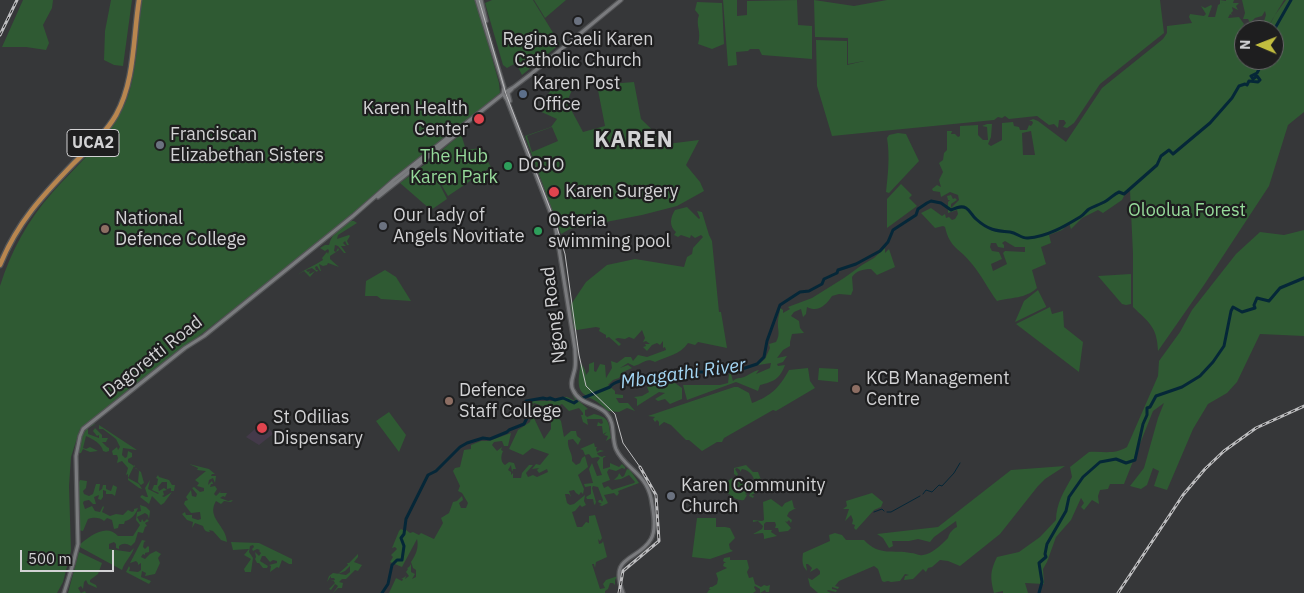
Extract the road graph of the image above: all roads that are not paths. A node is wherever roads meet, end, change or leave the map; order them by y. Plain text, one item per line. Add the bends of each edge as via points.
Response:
1 (137, 0) edge
2 (479, 0) edge
3 (622, 0) edge
4 (506, 93) junction
5 (0, 259) edge
6 (0, 265) edge
7 (64, 593) edge
8 (624, 593) edge

1 - 5 highway, UCA2 via 127,78 117,109 106,127 33,204
1 - 6 highway, UCA2 via 129,78 116,116 35,204
2 - 4 main road, Ngong Road
2 - 4 main road, Ngong Road
3 - 4 main road, Dagoretti Road
4 - 7 main road, Dagoretti Road via 83,429 76,456 78,544
4 - 8 main road, Ngong Road via 555,227 575,349 572,390 583,402 608,416 617,451 643,479 651,500 653,535 647,545 622,565 619,578

